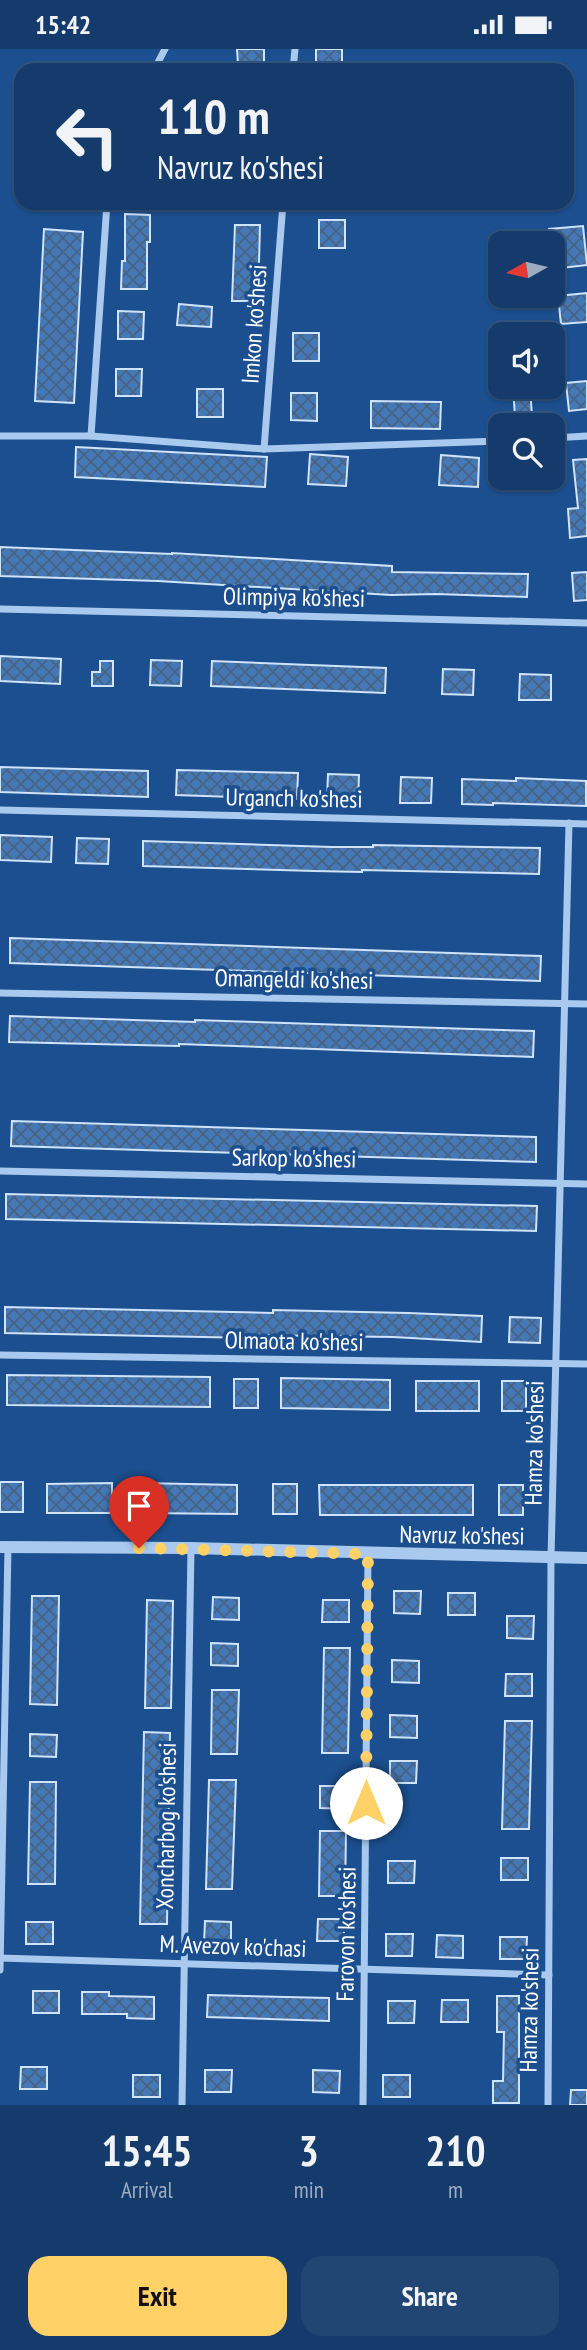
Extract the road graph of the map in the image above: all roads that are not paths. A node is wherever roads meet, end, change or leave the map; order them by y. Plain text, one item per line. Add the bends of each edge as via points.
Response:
1 (107, 210) edge
2 (282, 210) edge
3 (0, 436) edge
4 (92, 436) junction
5 (587, 436) edge
6 (565, 437) edge
7 (488, 440) edge
8 (264, 449) junction
9 (0, 610) edge
10 (587, 623) edge
11 (0, 810) edge
12 (569, 824) junction
13 (587, 824) edge
14 (0, 993) edge
15 (566, 1003) junction
16 (587, 1004) edge
17 (0, 1171) edge
18 (560, 1183) junction
19 (587, 1184) edge
20 (0, 1355) edge
21 (554, 1363) junction
22 (587, 1364) edge
23 (4, 1547) edge
24 (191, 1548) junction
25 (368, 1554) junction
26 (551, 1557) junction
27 (587, 1558) edge
28 (0, 1958) edge
29 (183, 1964) junction
30 (365, 1969) junction
31 (0, 1970) edge
32 (549, 1975) junction
33 (182, 2105) edge
34 (363, 2105) edge
35 (548, 2105) edge

1 - 4 street
2 - 8 street, Imkon ko'shesi
3 - 4 street
4 - 8 street
5 - 6 street
7 - 8 street
9 - 10 street, Olimpiya ko'shesi
11 - 12 street, Urganch ko'shesi
12 - 13 street, Urganch ko'shesi
12 - 15 street, Hamza ko'shesi
14 - 15 street, Omangeldi ko'shesi
15 - 16 street, Omangeldi ko'shesi
15 - 18 street, Hamza ko'shesi
17 - 18 street, Sarkop ko'shesi
18 - 19 street, Sarkop ko'shesi
18 - 21 street, Hamza ko'shesi
20 - 21 street, Olmaota ko'shesi
21 - 22 street, Olmaota ko'shesi
21 - 26 street, Hamza ko'shesi
23 - 24 street, Navruz ko'shesi
23 - 28 street
24 - 25 street, Navruz ko'shesi
24 - 29 street, Xoncharbog ko'shesi
25 - 26 street, Navruz ko'shesi
25 - 30 street, Farovon ko'shesi
26 - 27 street, Navruz ko'shesi
26 - 32 street, Hamza ko'shesi
28 - 29 street, M. Avezov ko'chasi
28 - 31 street
29 - 30 street, M. Avezov ko'chasi
29 - 33 street, Xoncharbog ko'shesi
30 - 32 street, M. Avezov ko'chasi
30 - 34 street, Farovon ko'shesi
32 - 35 street, Hamza ko'shesi

